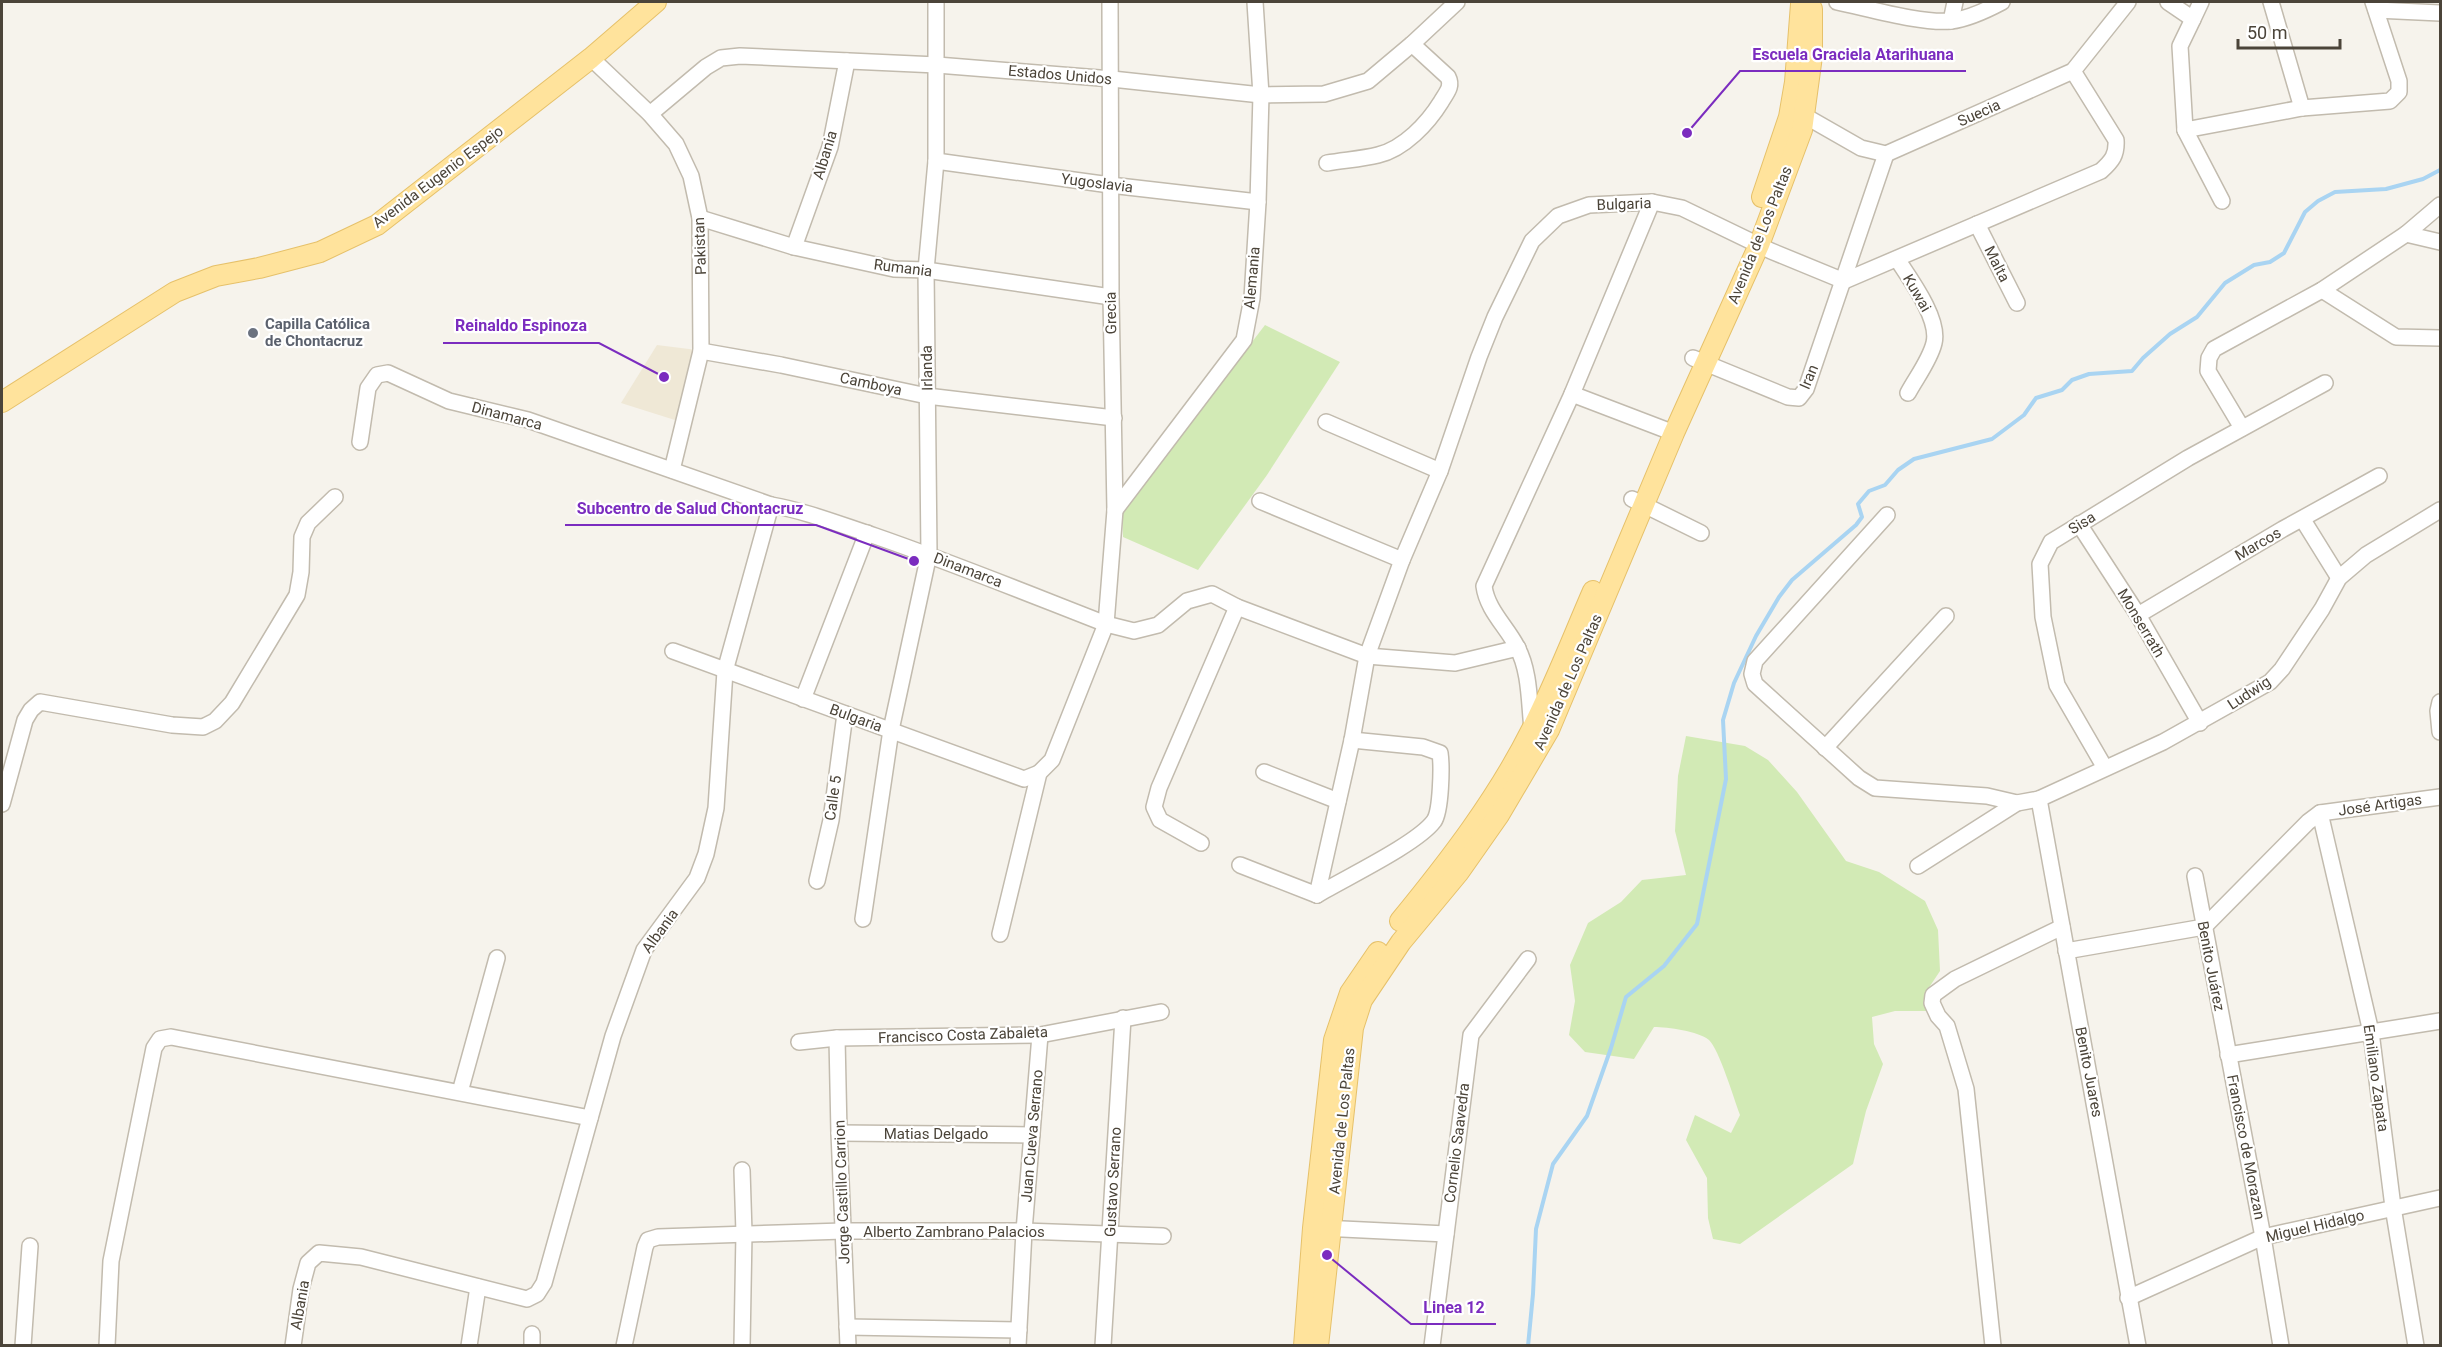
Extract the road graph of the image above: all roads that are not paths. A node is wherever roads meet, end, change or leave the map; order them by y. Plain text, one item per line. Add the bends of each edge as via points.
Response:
1 (656, 2) edge
2 (936, 2) edge
3 (1110, 2) edge
4 (1255, 2) edge
5 (1457, 2) edge
6 (1802, 2) edge
7 (1808, 2) edge
8 (1837, 2) edge
9 (1955, 2) edge
10 (2002, 2) edge
11 (2128, 2) edge
12 (2168, 2) edge
13 (2201, 2) edge
14 (2271, 2) edge
15 (2375, 6) edge
16 (2440, 13) edge
17 (2193, 19) junction
18 (1951, 21) junction
19 (1412, 44) junction
20 (591, 58) junction
21 (846, 61) junction
22 (937, 65) junction
23 (2073, 71) junction
24 (1112, 79) junction
25 (1261, 95) junction
26 (2302, 108) junction
27 (650, 114) junction
28 (1805, 116) junction
29 (2185, 130) junction
30 (1886, 154) junction
31 (936, 161) junction
32 (1327, 163) dead end
33 (1110, 185) junction
34 (2222, 201) dead end
35 (1258, 202) junction
36 (1652, 202) junction
37 (2440, 205) edge
38 (700, 218) junction
39 (1977, 224) junction
40 (2406, 234) junction
41 (1753, 242) junction
42 (2440, 242) edge
43 (794, 247) junction
44 (1898, 259) junction
45 (926, 270) junction
46 (1844, 281) junction
47 (2322, 290) junction
48 (1111, 297) junction
49 (2017, 303) dead end
50 (2440, 338) edge
51 (701, 351) junction
52 (1699, 360) junction
53 (2325, 383) dead end
54 (1908, 393) dead end
55 (1572, 394) junction
56 (927, 396) junction
57 (2, 402) edge
58 (1114, 418) junction
59 (1326, 422) dead end
60 (2242, 428) junction
61 (1668, 430) junction
62 (360, 442) dead end
63 (672, 470) junction
64 (1440, 471) junction
65 (2379, 476) dead end
66 (335, 497) dead end
67 (1260, 501) dead end
68 (1638, 502) junction
69 (771, 505) junction
70 (1115, 510) junction
71 (2440, 510) edge
72 (1887, 515) dead end
73 (2303, 520) junction
74 (2079, 524) junction
75 (867, 533) junction
76 (1701, 533) dead end
77 (929, 554) junction
78 (1402, 560) junction
79 (2339, 578) junction
80 (1237, 607) junction
81 (2138, 615) junction
82 (1946, 616) dead end
83 (1106, 624) junction
84 (1518, 648) junction
85 (673, 651) dead end
86 (1367, 656) junction
87 (725, 670) junction
88 (803, 699) junction
89 (2440, 702) edge
90 (845, 714) junction
91 (2200, 723) junction
92 (891, 730) junction
93 (2440, 732) edge
94 (1538, 734) junction
95 (1352, 740) junction
96 (1825, 748) junction
97 (2105, 768) junction
98 (1264, 772) dead end
99 (1039, 773) junction
100 (2440, 797) edge
101 (2039, 799) junction
102 (1338, 801) junction
103 (2017, 803) junction
104 (2, 804) edge
105 (2320, 813) junction
106 (1201, 843) dead end
107 (1240, 865) dead end
108 (1918, 867) dead end
109 (2195, 876) dead end
110 (818, 881) dead end
111 (1317, 894) junction
112 (863, 919) dead end
113 (2062, 927) junction
114 (2204, 927) junction
115 (1000, 934) dead end
116 (2066, 951) junction
117 (497, 958) dead end
118 (1528, 959) dead end
119 (1161, 1012) dead end
120 (1123, 1018) junction
121 (2440, 1021) edge
122 (2371, 1032) junction
123 (1040, 1035) junction
124 (837, 1038) junction
125 (799, 1042) dead end
126 (2228, 1055) junction
127 (460, 1092) junction
128 (590, 1118) junction
129 (839, 1133) junction
130 (1032, 1134) junction
131 (742, 1170) dead end
132 (2440, 1198) edge
133 (2393, 1207) junction
134 (1321, 1228) junction
135 (843, 1231) junction
136 (1024, 1231) junction
137 (744, 1233) junction
138 (1446, 1234) junction
139 (1110, 1235) junction
140 (1163, 1236) dead end
141 (2263, 1237) junction
142 (30, 1246) dead end
143 (478, 1287) junction
144 (2128, 1298) junction
145 (847, 1327) junction
146 (1018, 1338) edge
147 (23, 1346) edge
148 (107, 1346) edge
149 (293, 1346) edge
150 (469, 1346) edge
151 (624, 1346) edge
152 (742, 1346) edge
153 (848, 1346) edge
154 (1103, 1346) edge
155 (1304, 1346) edge
156 (1318, 1346) edge
157 (1432, 1346) edge
158 (1993, 1346) edge
159 (2138, 1346) edge
160 (2281, 1346) edge
161 (2416, 1346) edge

1 - 20 main road, Avenida Eugenio Espejo
2 - 22 street, Irlanda
3 - 24 street, Grecia
4 - 25 street, Alemania
5 - 19 street, Estados Unidos
6 - 41 main road, Avenida de Los Paltas via 1789,117
7 - 28 main road, Avenida de Los Paltas via 1812,9 1812,56
8 - 18 street
9 - 18 street
10 - 18 street
11 - 23 street, Suecia
12 - 17 street
13 - 17 street
14 - 26 street
15 - 16 street
15 - 26 street via 2399,81 2398,92 2390,101
17 - 29 street via 2180,46
19 - 25 street, Estados Unidos via 1368,81 1324,94
19 - 32 street via 1450,82 1435,111 1414,136 1381,155
20 - 27 street, Pakistan
20 - 57 main road, Avenida Eugenio Espejo via 377,225 320,252 216,276 176,292
21 - 22 street, Estados Unidos
21 - 27 street, Estados Unidos via 722,58
21 - 43 street, Albania via 830,147
22 - 24 street, Estados Unidos
22 - 31 street, Irlanda
23 - 30 street, Suecia
23 - 39 street via 2116,140 2112,161 2101,171
24 - 25 street, Estados Unidos
24 - 33 street, Grecia
25 - 35 street, Alemania
26 - 29 street
27 - 38 street, Pakistan via 676,144 691,176
28 - 30 street via 1861,148
28 - 41 main road, Avenida de Los Paltas
29 - 34 street
30 - 46 street
31 - 33 street, Yugoslavia
31 - 45 street, Irlanda
33 - 35 street, Yugoslavia
33 - 48 street, Grecia
35 - 70 street, Alemania via 1252,298 1244,340
36 - 41 street, Bulgaria via 1682,208
36 - 55 street
36 - 64 street, Bulgaria via 1589,206 1558,216 1532,240 1479,357
37 - 40 street
38 - 43 street, Rumania
38 - 51 street, Pakistan
39 - 44 street
39 - 49 street, Malta
40 - 42 street
40 - 47 street
41 - 46 street, Bulgaria
41 - 52 main road, Avenida de Los Paltas
43 - 45 street, Rumania via 894,269
44 - 46 street
44 - 54 street, Kuwai via 1935,329 1934,343
45 - 48 street, Rumania
45 - 56 street, Irlanda
46 - 52 street, Iran via 1806,389 1799,398
47 - 50 street via 2396,337
47 - 60 street via 2214,349 2208,371
48 - 58 street, Grecia
51 - 56 street, Camboya
51 - 63 street, Pakistan
52 - 61 main road, Avenida de Los Paltas
53 - 60 street, Sisa
55 - 61 street
55 - 84 street via 1484,586 1488,603
56 - 58 street, Camboya
56 - 77 street, Irlanda
58 - 70 street, Grecia
59 - 64 street
60 - 74 street, Sisa
61 - 68 main road, Avenida de Los Paltas
62 - 63 street, Dinamarca via 368,388 377,375 388,373 449,401 528,420
63 - 69 street, Dinamarca
64 - 78 street, Bulgaria
65 - 73 street, Marcos
66 - 104 street via 308,523 302,537 297,595 232,703 215,721 203,727 172,725 40,702 25,720
67 - 78 street
68 - 76 street
68 - 94 main road, Avenida de Los Paltas
69 - 75 street, Dinamarca
69 - 87 street, Albania
70 - 83 street, Grecia
71 - 79 street, Ludwig via 2366,555
72 - 96 street via 1755,661 1755,684
73 - 79 street
73 - 81 street, Marcos
74 - 81 street, Monserrath
74 - 97 street, Sisa via 2051,542 2040,564 2043,616 2057,685
75 - 77 street, Dinamarca
75 - 88 street
77 - 83 street, Dinamarca
77 - 92 street, Irlanda
78 - 86 street, Bulgaria
79 - 91 street, Ludwig via 2270,682
80 - 83 street, Dinamarca via 1212,594 1187,601 1158,625 1134,632
80 - 86 street, Dinamarca
80 - 106 street via 1154,807 1160,820
81 - 91 street, Monserrath
82 - 96 street
83 - 99 street, Grecia via 1052,760
84 - 86 street, Dinamarca via 1455,663
84 - 94 street
85 - 87 street, Bulgaria
86 - 95 street, Bulgaria
87 - 88 street, Bulgaria
87 - 128 street, Albania via 716,807 706,854 697,878 644,950
88 - 90 street, Bulgaria
89 - 93 street
90 - 92 street, Bulgaria
90 - 110 street, Calle 5 via 831,820
91 - 97 street, Ludwig
92 - 99 street, Bulgaria via 1024,779
92 - 112 street, Irlanda
94 - 134 main road, Avenida de Los Paltas via 1499,815 1459,872 1401,942 1362,1000 1353,1028
95 - 102 street, Bulgaria
95 - 111 street via 1423,747 1440,753 1443,769 1435,819 1419,836
96 - 103 street via 1875,788 1987,796
97 - 101 street, Ludwig
98 - 102 street
99 - 115 street
100 - 105 street, José Artigas
101 - 103 street, Ludwig
101 - 113 street, Benito Juares
102 - 111 street, Bulgaria
103 - 108 street
105 - 114 street
105 - 122 street, Emiliano Zapata
107 - 111 street
109 - 114 street, Benito Juárez
113 - 116 street, Benito Juares
113 - 158 street via 1955,979 1933,995 1932,1003 1947,1026 1966,1089
114 - 116 street
114 - 126 street, Benito Juárez
116 - 144 street, Benito Juares via 2114,1202
117 - 127 street
118 - 138 street, Cornelio Saavedra via 1471,1035
119 - 120 street, Francisco Costa Zabaleta
120 - 123 street, Francisco Costa Zabaleta
120 - 139 street, Gustavo Serrano
121 - 122 street
122 - 126 street
122 - 133 street, Emiliano Zapata
123 - 124 street, Francisco Costa Zabaleta
123 - 130 street, Juan Cueva Serrano
124 - 125 street, Francisco Costa Zabaleta
124 - 129 street, Jorge Castillo Carrion
126 - 141 street, Francisco de Morazan
127 - 128 street
127 - 148 street via 171,1037 160,1039 154,1048 111,1261
128 - 143 street, Albania via 544,1282 537,1294 527,1299
129 - 130 street, Matias Delgado
129 - 135 street, Jorge Castillo Carrion
130 - 136 street, Juan Cueva Serrano
131 - 137 street
132 - 133 street, Miguel Hidalgo
133 - 141 street, Miguel Hidalgo
133 - 161 street, Emiliano Zapata
134 - 138 street
134 - 155 main road, Avenida de Los Paltas
134 - 156 main road, Avenida de Los Paltas
135 - 136 street, Alberto Zambrano Palacios
135 - 137 street, Alberto Zambrano Palacios
135 - 145 street, Jorge Castillo Carrion
136 - 139 street, Alberto Zambrano Palacios
136 - 146 street, Juan Cueva Serrano
137 - 151 street, Alberto Zambrano Palacios via 648,1240
137 - 152 street
138 - 157 street, Cornelio Saavedra
139 - 140 street, Alberto Zambrano Palacios
139 - 154 street, Gustavo Serrano
141 - 144 street, Miguel Hidalgo
141 - 160 street, Francisco de Morazan
142 - 147 street
143 - 149 street, Albania via 361,1257 319,1253 308,1263
143 - 150 street
144 - 159 street, Benito Juares
145 - 146 street
145 - 153 street, Jorge Castillo Carrion

